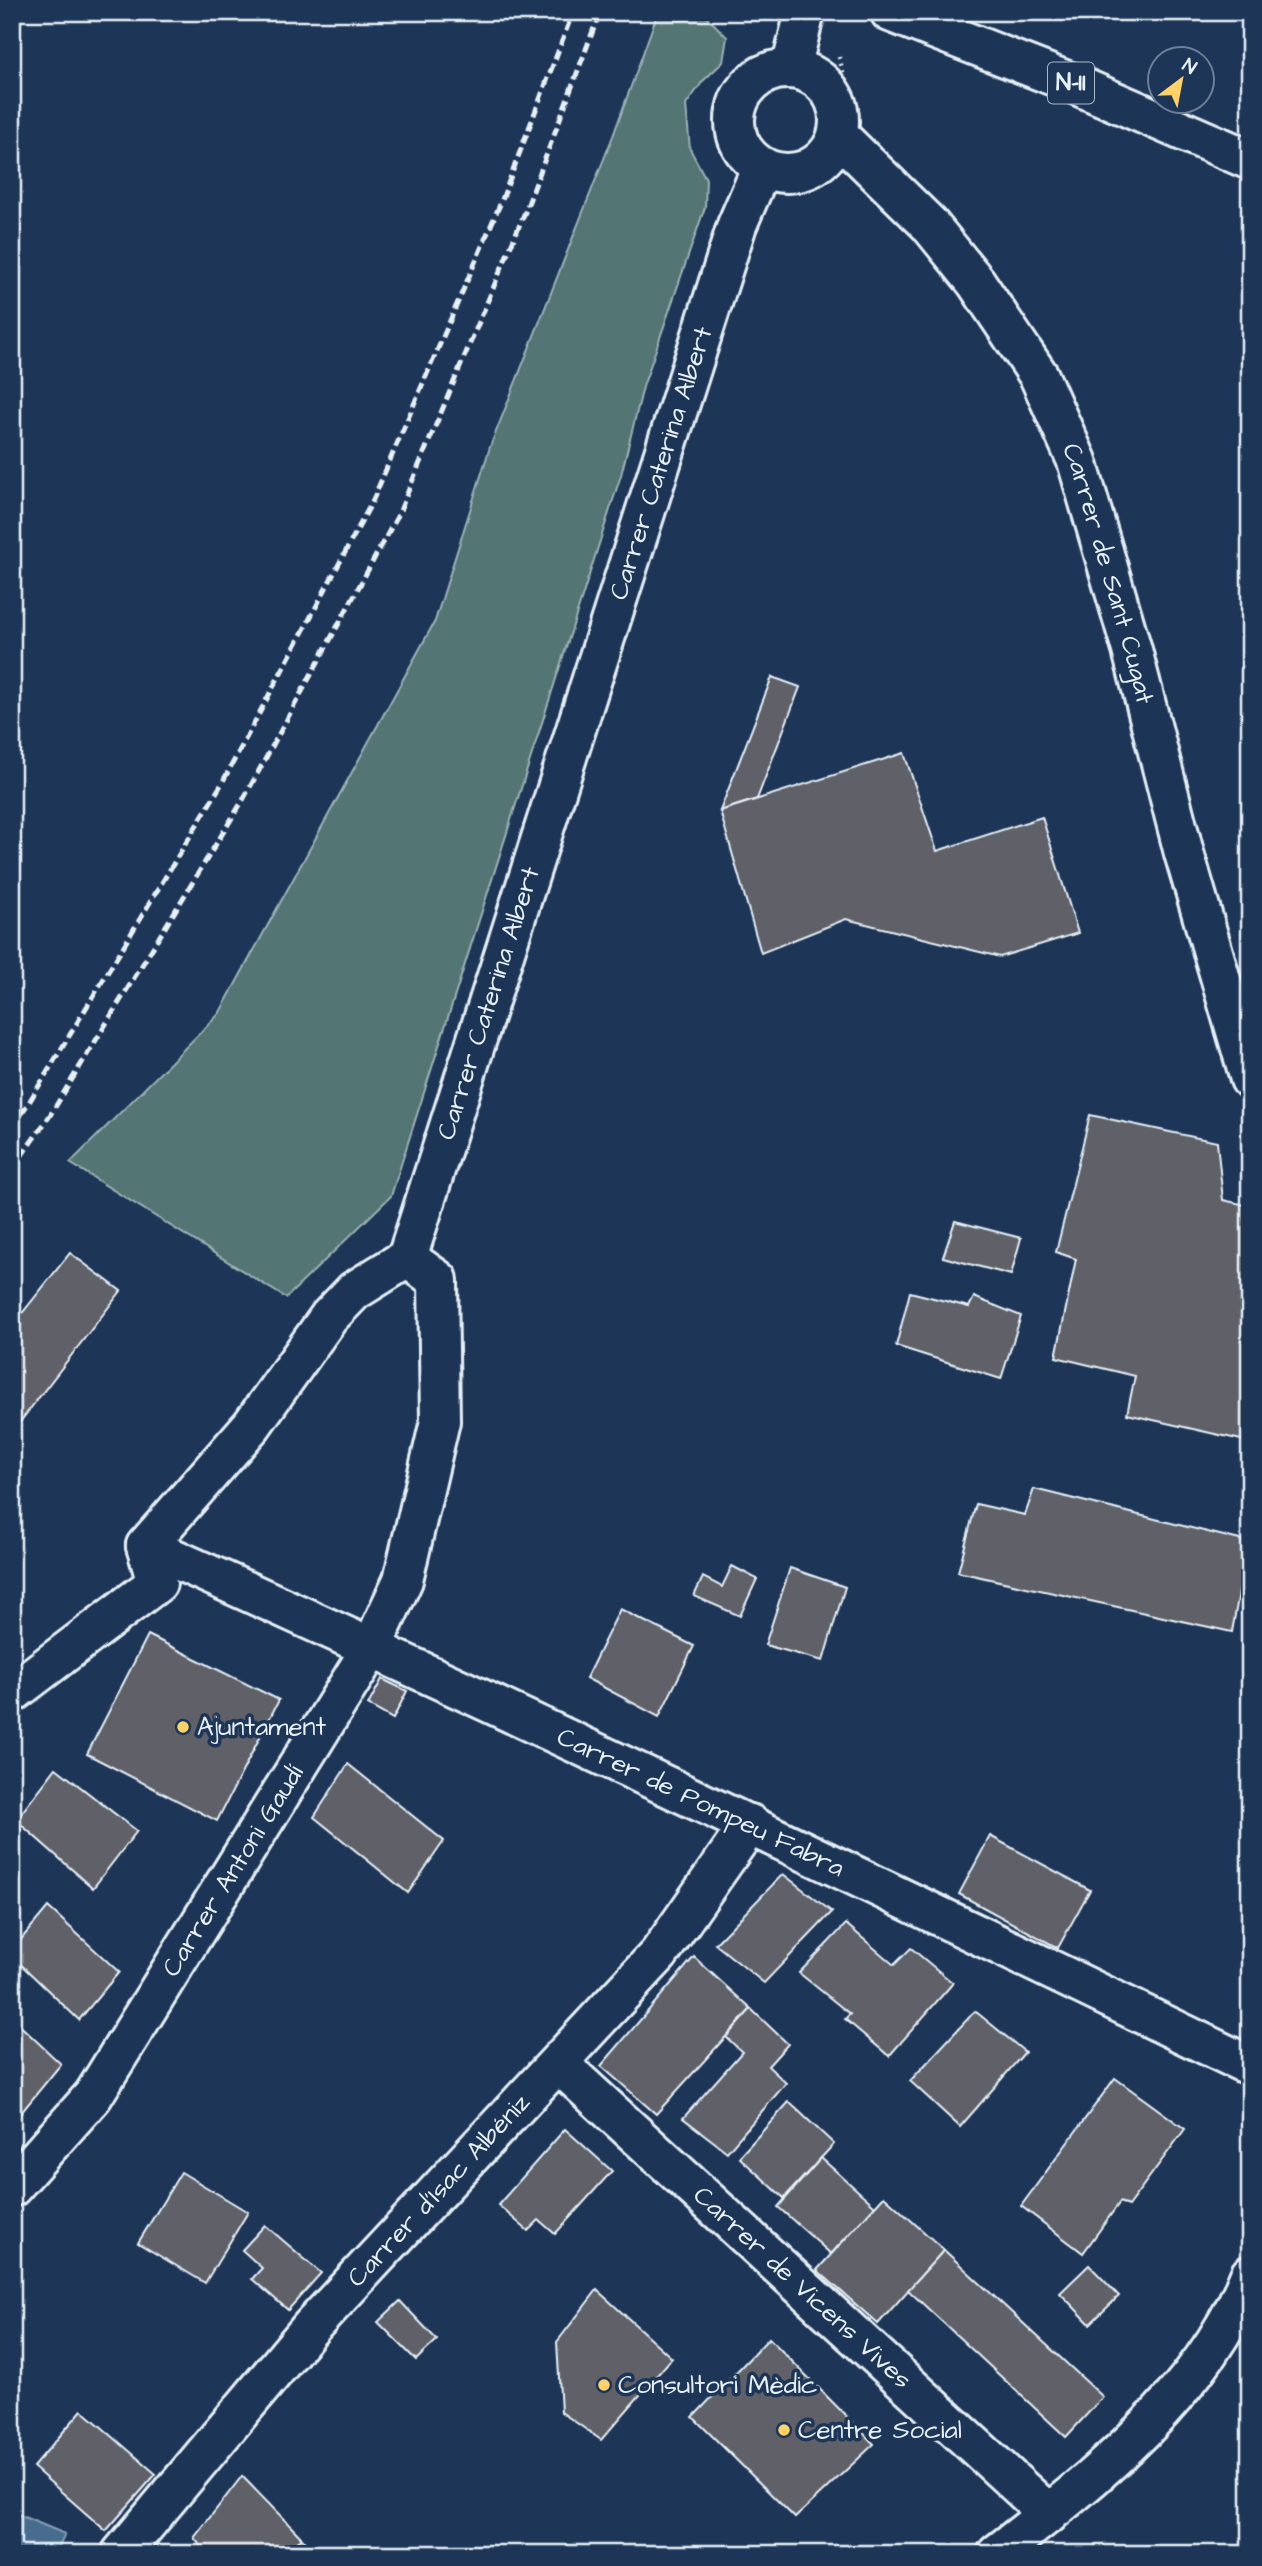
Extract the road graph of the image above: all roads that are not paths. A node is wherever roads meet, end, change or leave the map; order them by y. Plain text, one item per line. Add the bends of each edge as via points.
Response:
1 (805, 12) edge
2 (890, 12) edge
3 (791, 69) junction
4 (838, 135) junction
5 (1250, 160) edge
6 (762, 167) junction
7 (1250, 1079) edge
8 (407, 1258) junction
9 (146, 1546) junction
10 (372, 1647) junction
11 (12, 1693) edge
12 (750, 1824) junction
13 (558, 2063) junction
14 (1250, 2066) edge
15 (12, 2188) edge
16 (1250, 2274) edge
17 (1049, 2514) junction
18 (121, 2554) edge
19 (997, 2554) edge

1 - 3 main road
2 - 5 main road, N-II via 1072,83
3 - 4 main road via 820,79 830,91 839,120
3 - 6 main road via 777,69 757,78 736,105 740,146
4 - 6 main road via 821,161 807,169 776,173
4 - 7 main road, Carrer de Sant Cugat via 929,223 976,282 1039,376 1077,461
6 - 8 main road, Carrer Caterina Albert via 733,239
8 - 9 main road via 354,1291 329,1317 252,1425
8 - 10 main road, Carrer Antoni Gaudí via 438,1280 440,1421 403,1580
9 - 10 main road, Carrer de Pompeu Fabra
9 - 11 main road via 157,1583
10 - 12 main road, Carrer de Pompeu Fabra
10 - 15 main road, Carrer Antoni Gaudí via 93,2096
12 - 13 main road, Carrer d'Isac Albéniz via 659,1954
12 - 14 main road, Carrer de Pompeu Fabra
13 - 17 main road, Carrer de Vicens Vives
13 - 18 main road, Carrer d'Isac Albéniz via 312,2326
16 - 17 main road via 1213,2345 1162,2412
17 - 19 main road

